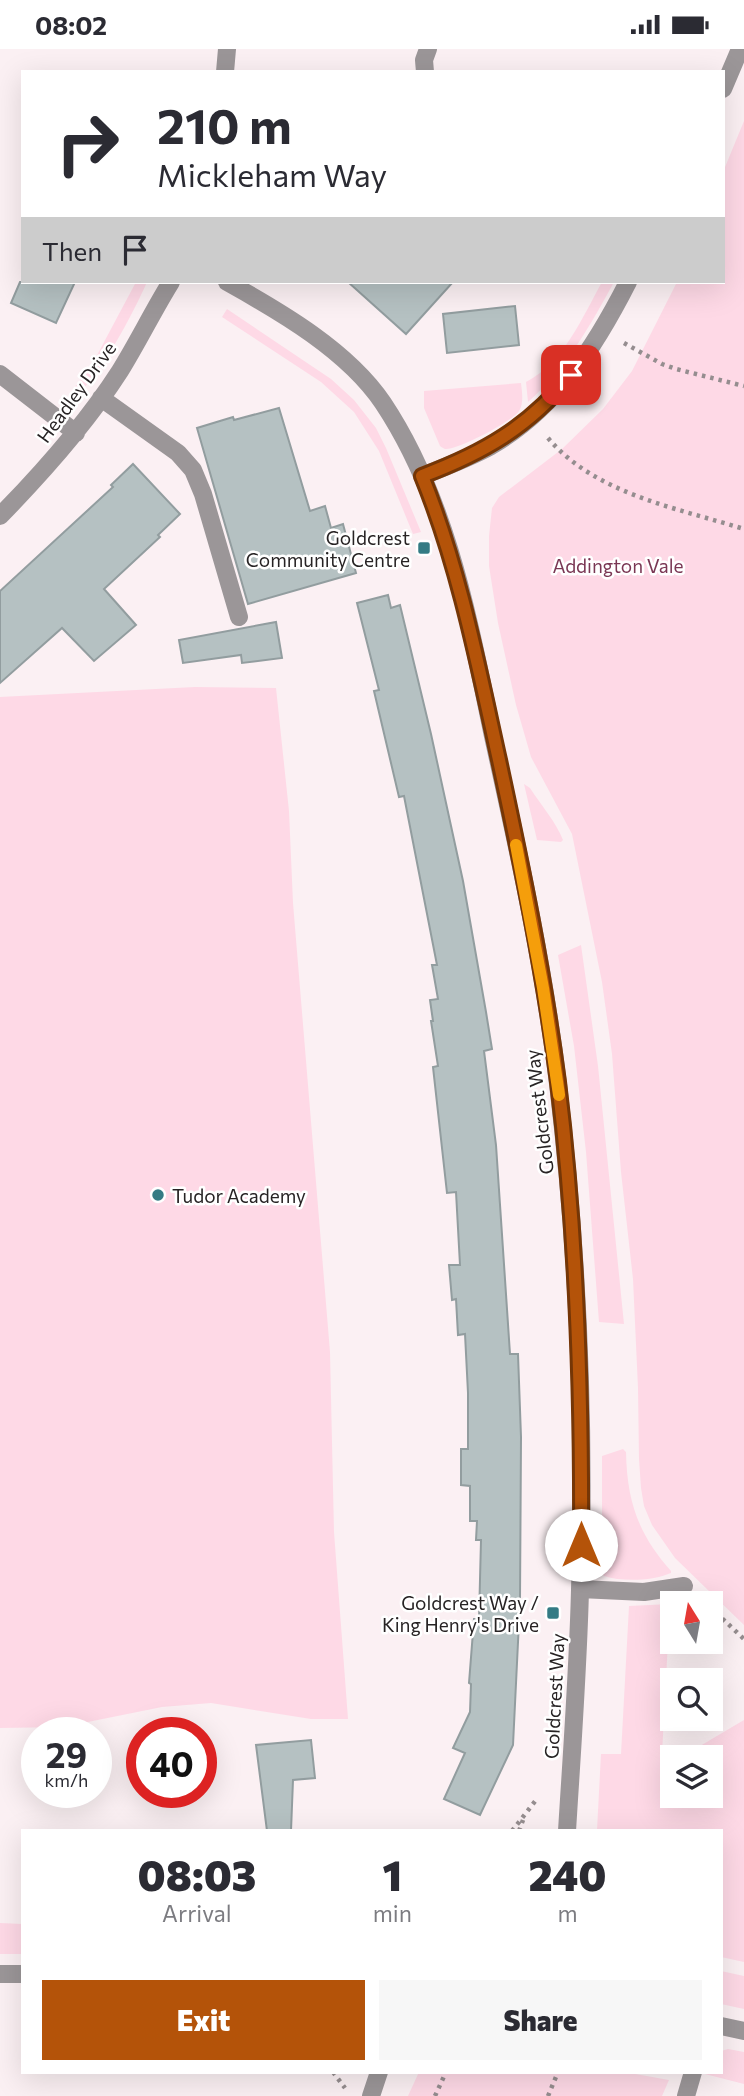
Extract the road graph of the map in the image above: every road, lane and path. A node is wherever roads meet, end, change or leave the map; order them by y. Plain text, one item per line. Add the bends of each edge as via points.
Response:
1 (227, 49) edge
2 (428, 49) edge
3 (740, 49) edge
4 (225, 70) edge
5 (425, 70) edge
6 (725, 84) edge
7 (170, 284) edge
8 (230, 284) edge
9 (627, 284) edge
10 (602, 330) junction
11 (0, 374) edge
12 (744, 386) edge
13 (101, 398) junction
14 (530, 418) junction
15 (76, 433) junction
16 (422, 476) junction
17 (0, 516) edge
18 (744, 529) edge
19 (239, 617) dead end
20 (684, 1586) dead end
21 (580, 1589) junction
22 (723, 1619) edge
23 (744, 1639) edge
24 (537, 1800) dead end
25 (525, 1816) junction
26 (514, 1829) edge
27 (520, 1829) edge
28 (567, 1829) edge
29 (0, 1973) edge
30 (21, 1974) edge
31 (723, 2026) edge
32 (744, 2031) edge
33 (334, 2074) edge
34 (378, 2074) edge
35 (445, 2074) edge
36 (557, 2074) edge
37 (692, 2074) edge
38 (346, 2090) dead end
39 (371, 2096) edge
40 (435, 2096) edge
41 (548, 2096) edge
42 (686, 2096) edge

1 - 4 street
2 - 5 street
3 - 6 street
7 - 13 street, Headley Drive
8 - 16 street, Goldcrest Way via 354,368 383,402
9 - 10 street
10 - 12 path via 662,364
10 - 14 street via 555,395
11 - 15 street
13 - 15 street, Headley Drive
13 - 19 street via 178,453 193,470
14 - 16 street via 464,460
14 - 18 path via 551,442 600,479
15 - 17 street, Headley Drive
16 - 21 street, Goldcrest Way via 449,550 484,694 527,895 557,1081 579,1351
20 - 21 street via 644,1592
21 - 28 street, Goldcrest Way
22 - 23 path
24 - 25 path
25 - 26 path
25 - 27 path
29 - 30 street
31 - 32 street
33 - 38 path
34 - 39 street
35 - 40 path
36 - 41 path
37 - 42 street

